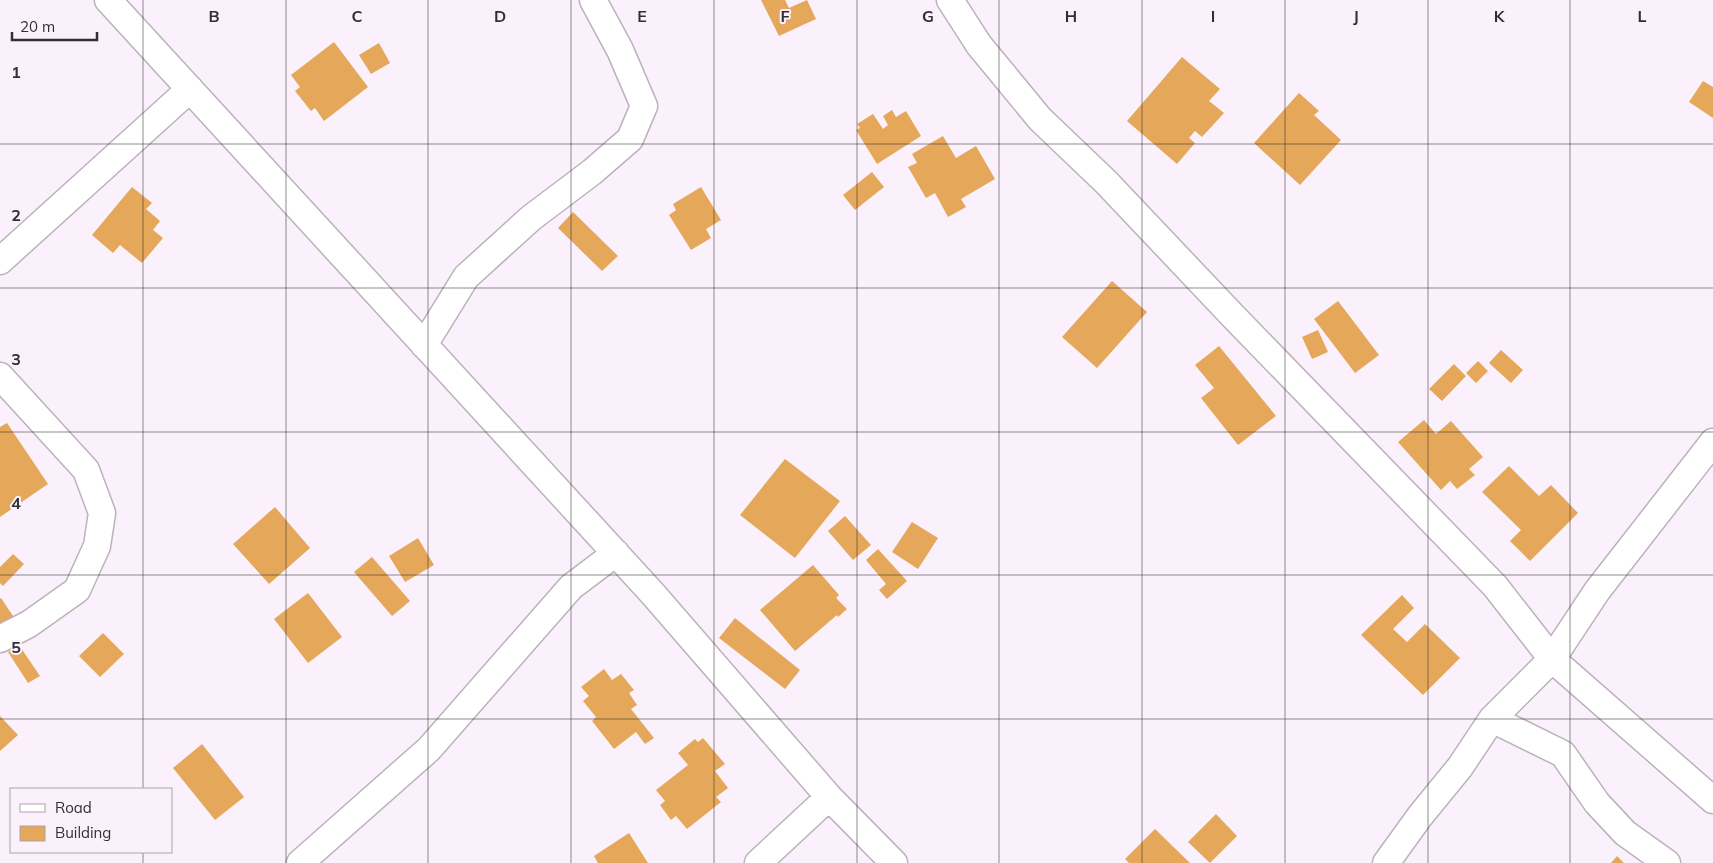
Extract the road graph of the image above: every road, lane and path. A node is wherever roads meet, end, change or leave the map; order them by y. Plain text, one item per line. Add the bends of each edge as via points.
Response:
1 (108, 0) edge
2 (593, 0) edge
3 (950, 0) edge
4 (190, 89) junction
5 (0, 261) edge
6 (424, 345) junction
7 (0, 376) edge
8 (1713, 442) edge
9 (616, 553) junction
10 (0, 639) edge
11 (1552, 659) junction
12 (1492, 719) junction
13 (829, 797) junction
14 (1713, 800) edge
15 (300, 863) edge
16 (758, 863) edge
17 (894, 863) edge
18 (1386, 863) edge
19 (1667, 863) edge

1 - 4 street
2 - 6 street via 620,50 644,106 630,139 530,218 466,277
3 - 11 street via 978,46 1040,119 1106,182 1495,586
4 - 5 street
4 - 6 street
6 - 9 street
7 - 10 street via 86,470 102,513 97,546 77,590 29,624
8 - 11 street via 1597,591
9 - 13 street
9 - 15 street via 571,588 429,749
11 - 12 street
11 - 14 street
12 - 18 street via 1460,767
12 - 19 street via 1563,754 1597,803 1625,834
13 - 16 street
13 - 17 street

